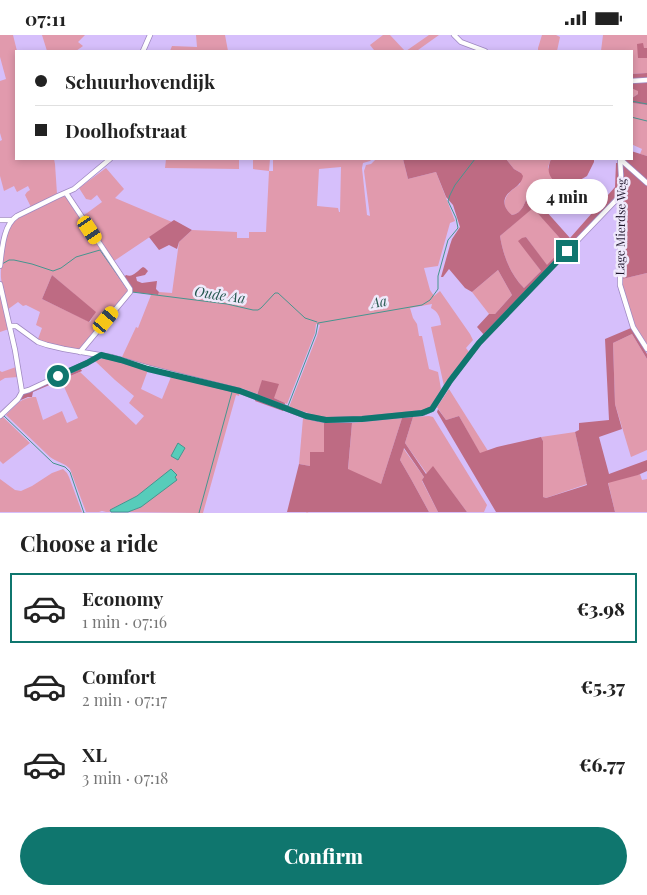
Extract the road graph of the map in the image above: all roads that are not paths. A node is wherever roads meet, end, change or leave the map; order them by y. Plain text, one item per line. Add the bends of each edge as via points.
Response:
1 (150, 35) edge
2 (454, 35) edge
3 (143, 50) edge
4 (482, 50) edge
5 (647, 80) edge
6 (633, 81) edge
7 (109, 160) edge
8 (620, 160) edge
9 (621, 160) edge
10 (647, 183) edge
11 (66, 193) junction
12 (621, 195) junction
13 (11, 219) junction
14 (0, 220) edge
15 (0, 266) edge
16 (0, 284) edge
17 (10, 326) junction
18 (647, 349) edge
19 (80, 352) junction
20 (101, 355) junction
21 (22, 392) junction
22 (2, 414) edge

1 - 3 street
2 - 4 street
5 - 6 street
7 - 11 street
8 - 12 street, Lage Mierdse Weg
9 - 10 street
11 - 13 street
11 - 19 street via 130,289
12 - 18 street, Lage Mierdse Weg via 620,285 636,333
12 - 20 street via 479,343 432,409 422,413 326,420 306,416 240,391
13 - 14 street
13 - 15 street
16 - 17 street
17 - 19 street via 16,326 38,342
17 - 21 street
19 - 20 street
20 - 21 street
21 - 22 street

